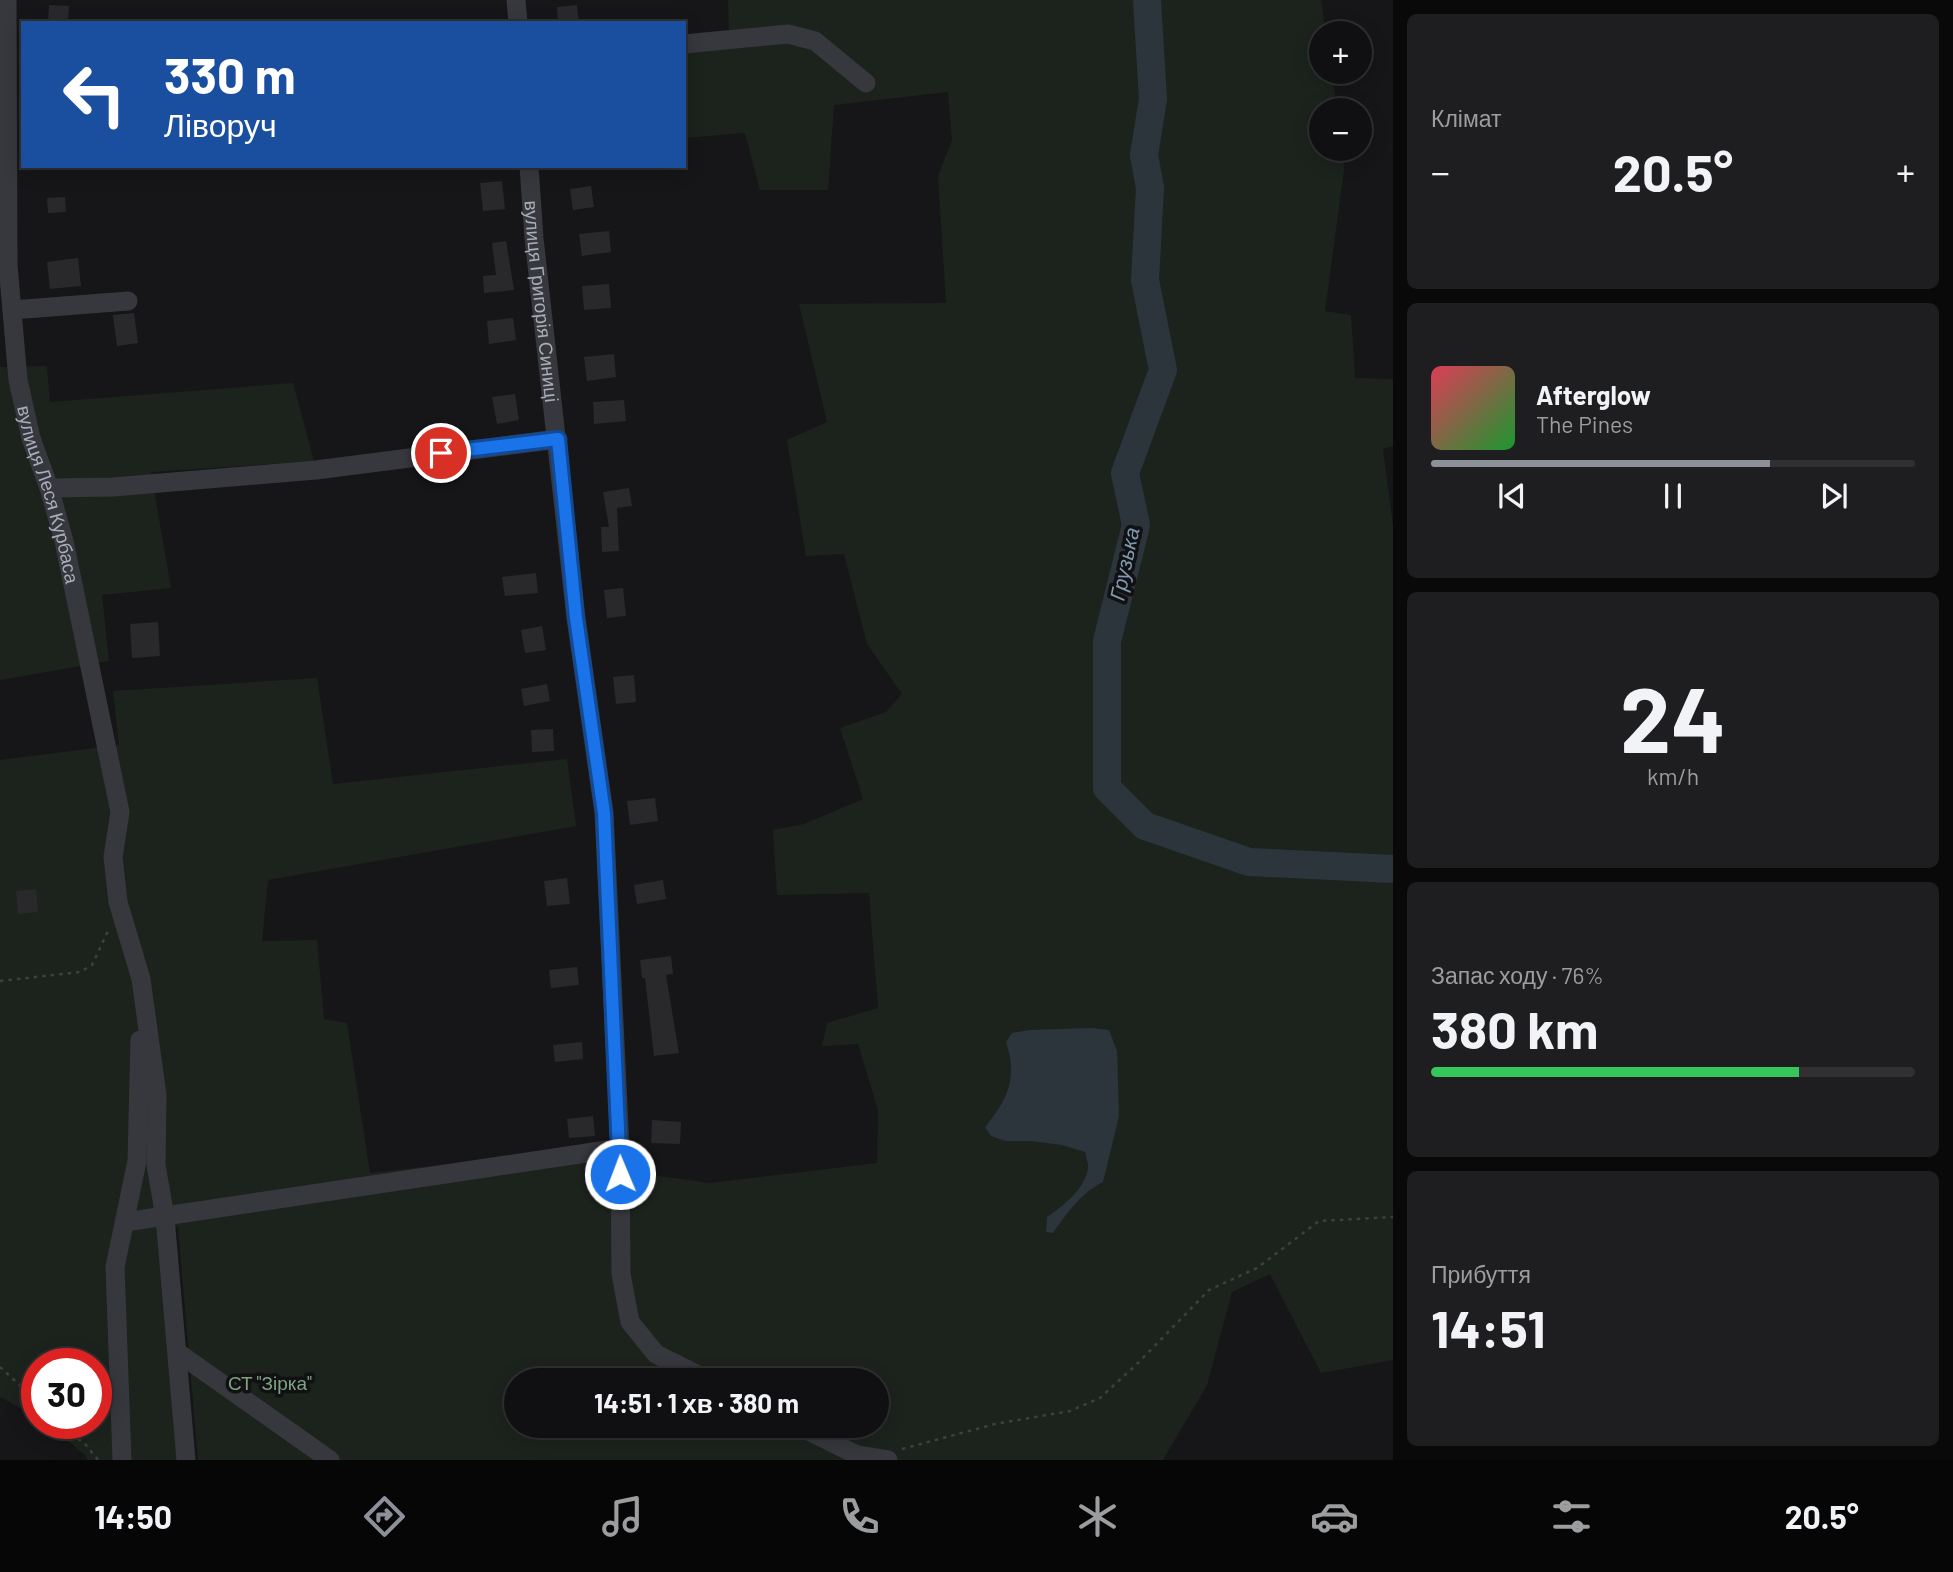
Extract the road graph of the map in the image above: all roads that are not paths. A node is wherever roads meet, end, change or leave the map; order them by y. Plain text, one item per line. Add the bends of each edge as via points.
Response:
1 (7, 0) edge
2 (516, 0) edge
3 (518, 21) edge
4 (686, 44) edge
5 (866, 83) dead end
6 (529, 168) edge
7 (128, 301) dead end
8 (12, 310) junction
9 (9, 379) edge
10 (558, 439) junction
11 (49, 488) junction
12 (141, 979) junction
13 (620, 1149) junction
14 (165, 1217) junction
15 (125, 1223) junction
16 (177, 1352) junction
17 (683, 1368) edge
18 (822, 1438) edge
19 (890, 1456) edge
20 (859, 1458) edge
21 (122, 1460) edge
22 (186, 1460) edge
23 (330, 1460) edge

1 - 8 street, вулиця Леся Курбаса
2 - 3 street
4 - 5 street via 788,34 815,41
6 - 10 street, вулиця Григорія Синиці
7 - 8 street
8 - 9 street, вулиця Леся Курбаса
9 - 11 street, вулиця Леся Курбаса
10 - 11 street via 316,470
10 - 13 street, вулиця Григорія Синиці via 576,618 604,813
11 - 12 street, вулиця Леся Курбаса via 120,812 113,857 118,901
12 - 14 street via 157,1096 156,1165
12 - 15 street via 138,1161
13 - 14 street
13 - 17 street, вулиця Григорія Синиці via 621,1274 630,1322 656,1354
14 - 15 street
14 - 16 street
15 - 21 street via 115,1267
16 - 22 street
16 - 23 street
18 - 20 street
19 - 20 street

